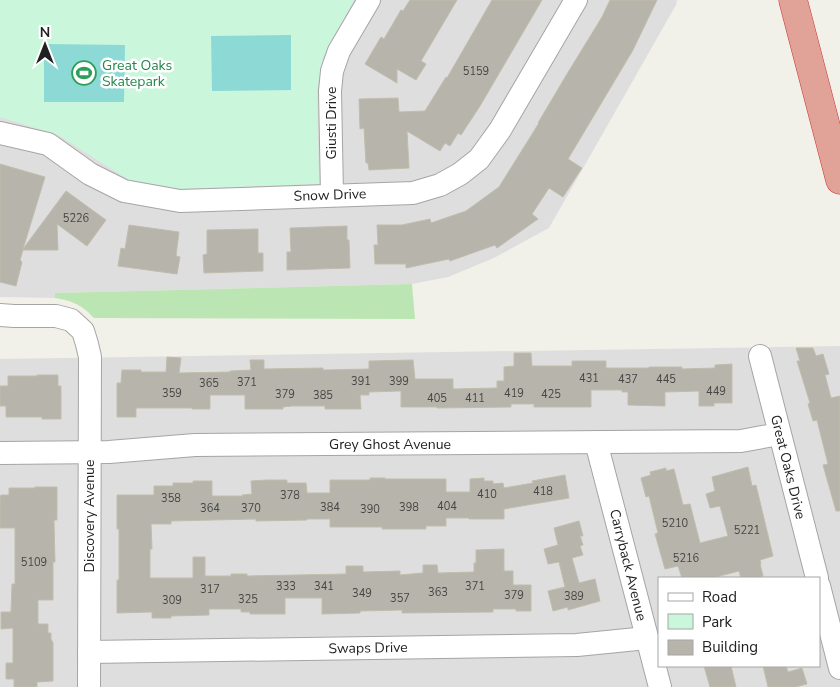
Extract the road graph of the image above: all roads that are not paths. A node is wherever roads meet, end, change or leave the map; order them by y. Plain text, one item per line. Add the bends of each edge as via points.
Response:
1 (369, 0) edge
2 (576, 0) edge
3 (793, 0) edge
4 (0, 133) edge
5 (840, 180) edge
6 (332, 195) junction
7 (0, 315) edge
8 (760, 356) dead end
9 (779, 434) junction
10 (596, 442) junction
11 (0, 453) edge
12 (90, 453) junction
13 (817, 577) edge
14 (820, 590) edge
15 (647, 638) junction
16 (89, 652) junction
17 (840, 668) edge
18 (89, 687) edge
19 (660, 687) edge

1 - 6 street, Giusti Drive via 339,51 332,71
2 - 6 street, Snow Drive via 500,130 479,159 440,186 414,193
3 - 5 highway
4 - 6 street, Snow Drive via 48,144 90,174 130,192 180,201
7 - 12 street, Discovery Avenue via 56,316 71,320 83,331 90,358
8 - 9 street, Great Oaks Drive
9 - 10 street, Grey Ghost Avenue via 741,440
9 - 13 street, Great Oaks Drive
10 - 12 street, Grey Ghost Avenue via 195,445
10 - 15 street, Carryback Avenue
11 - 12 street, Grey Ghost Avenue
12 - 16 street, Discovery Avenue
14 - 17 street
15 - 16 street, Swaps Drive via 577,645
15 - 19 street, Carryback Avenue
16 - 18 street, Discovery Avenue

